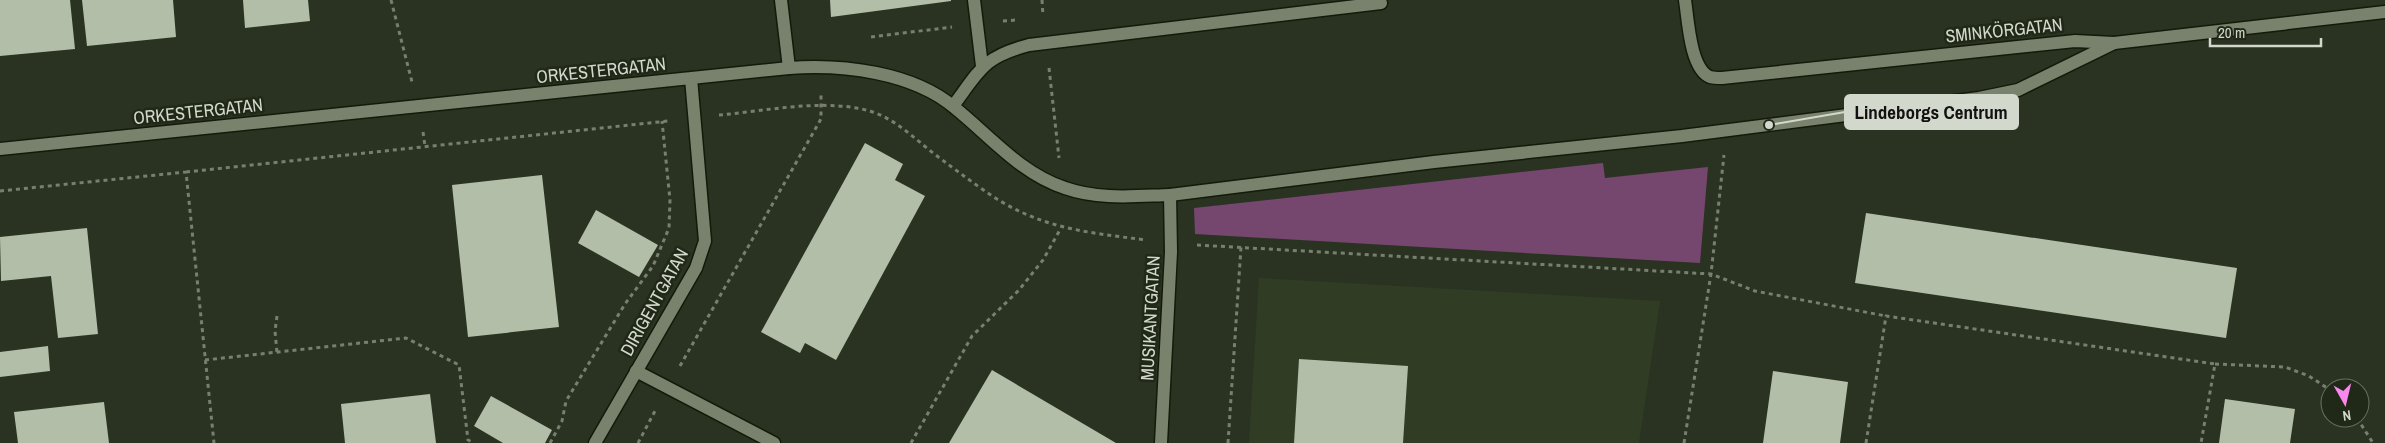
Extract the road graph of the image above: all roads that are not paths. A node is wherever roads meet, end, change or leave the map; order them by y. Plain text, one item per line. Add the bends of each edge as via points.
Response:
1 (781, 0) edge
2 (974, 0) edge
3 (1686, 0) edge
4 (1381, 2) dead end
5 (2385, 12) edge
6 (2114, 43) junction
7 (982, 66) junction
8 (789, 68) junction
9 (691, 78) junction
10 (953, 106) junction
11 (0, 149) edge
12 (1170, 195) junction
13 (636, 371) junction
14 (595, 443) edge
15 (774, 443) edge
16 (1161, 443) edge

1 - 8 street
2 - 7 street
3 - 6 street, SMINKÖRGATAN via 1696,61 1710,78 2059,42
4 - 7 street via 1029,45 1004,52
5 - 6 street, SMINKÖRGATAN
6 - 12 street, ORKESTERGATAN via 2018,90 1979,98
7 - 10 street
8 - 9 street, ORKESTERGATAN
8 - 10 street, ORKESTERGATAN via 850,68 915,84
9 - 11 street, ORKESTERGATAN
9 - 13 street, DIRIGENTGATAN via 705,241 696,268
10 - 12 street, ORKESTERGATAN via 1014,160 1064,188 1097,196
12 - 16 street, MUSIKANTGATAN via 1171,243
13 - 14 street, DIRIGENTGATAN
13 - 15 street

